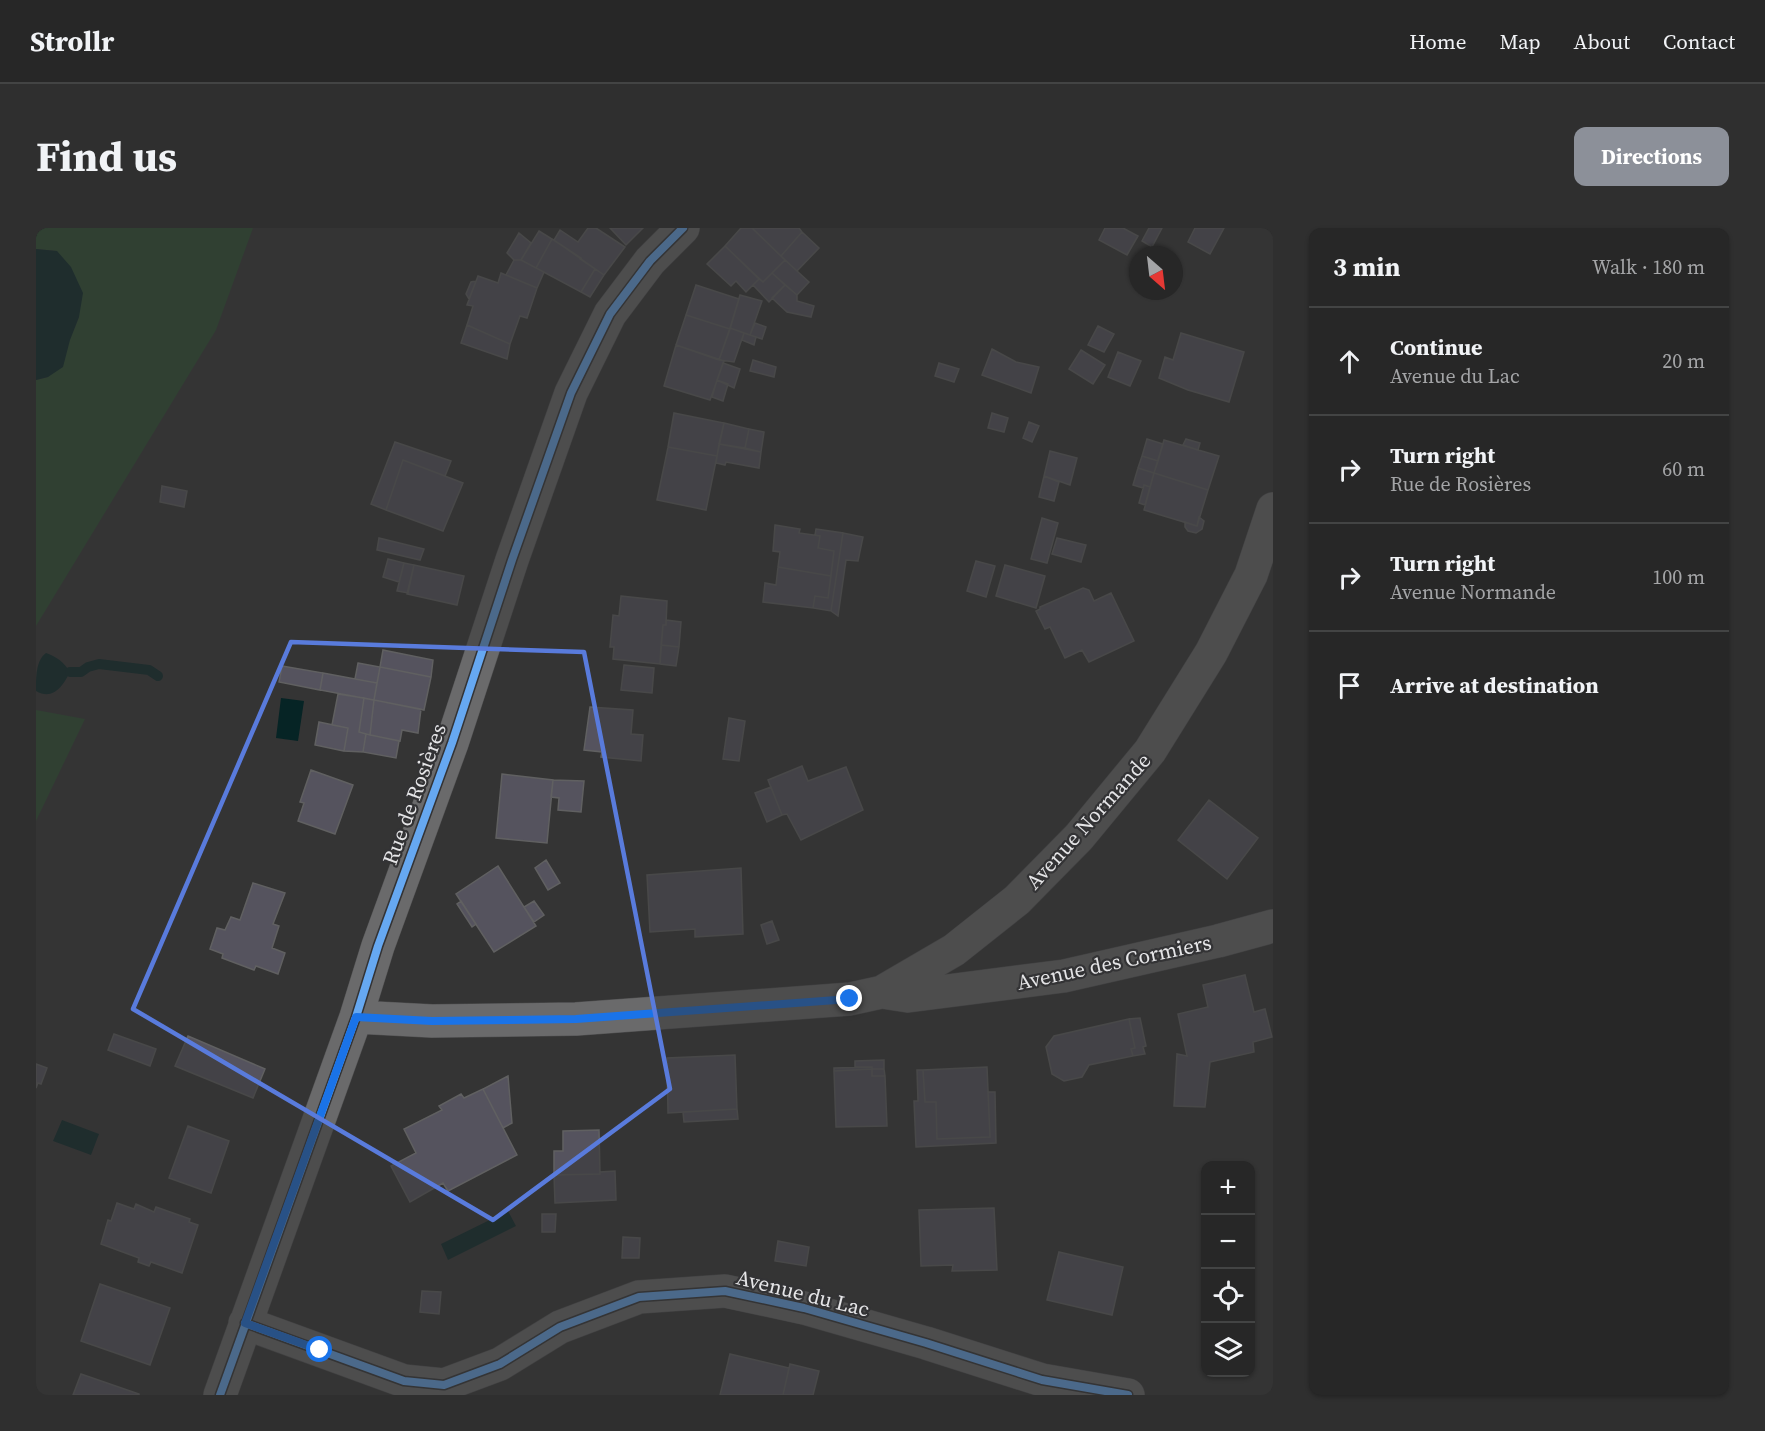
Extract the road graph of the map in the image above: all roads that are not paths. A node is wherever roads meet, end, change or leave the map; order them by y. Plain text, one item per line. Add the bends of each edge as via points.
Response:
1 (683, 228) edge
2 (1273, 509) edge
3 (1273, 926) edge
4 (882, 992) junction
5 (356, 1017) junction
6 (245, 1323) junction
7 (445, 1390) edge
8 (220, 1395) edge
9 (1128, 1395) edge

1 - 5 street, Rue de Rosières via 650,261 610,314 571,393
2 - 4 street, Avenue Normande via 1251,575 1211,653 1150,751 1079,837 1017,900 954,950
3 - 4 street, Avenue des Cormiers via 1064,976 908,996
4 - 5 street, Avenue Normande via 850,999 576,1019 432,1021
5 - 6 street, Rue de Rosières
6 - 7 street, Avenue du Lac via 404,1381
6 - 8 street, Rue de Rosières
7 - 9 street, Avenue du Lac via 500,1364 560,1327 639,1297 725,1291 804,1308 1042,1380

